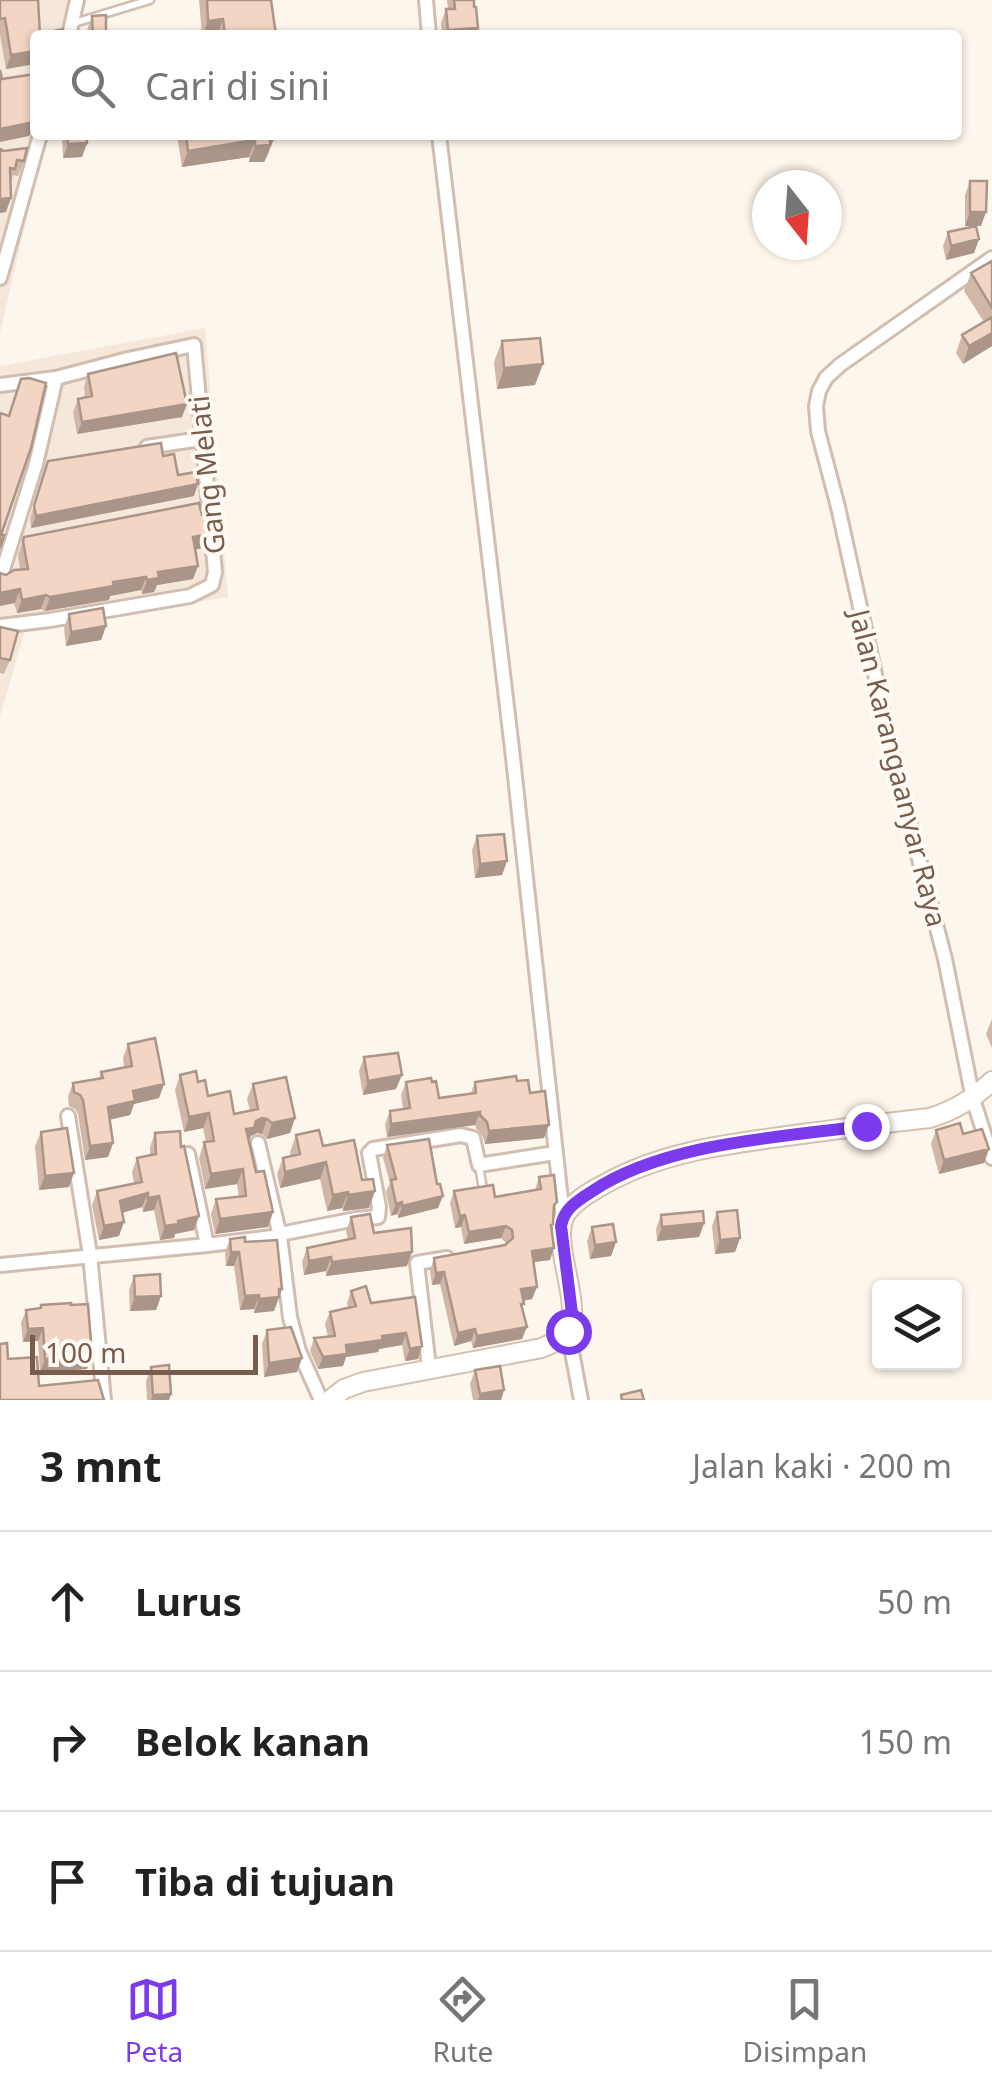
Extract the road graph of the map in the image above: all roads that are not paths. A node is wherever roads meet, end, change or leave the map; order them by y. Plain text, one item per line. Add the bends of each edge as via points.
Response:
1 (77, 0) edge
2 (150, 0) edge
3 (426, 0) edge
4 (71, 29) edge
5 (429, 30) edge
6 (440, 140) edge
7 (38, 141) edge
8 (18, 152) edge
9 (992, 258) edge
10 (0, 278) edge
11 (56, 378) junction
12 (0, 385) edge
13 (201, 439) junction
14 (128, 450) edge
15 (54, 462) edge
16 (36, 464) junction
17 (207, 504) junction
18 (188, 508) edge
19 (32, 538) edge
20 (12, 542) junction
21 (0, 579) edge
22 (0, 626) edge
23 (992, 1081) edge
24 (973, 1098) junction
25 (68, 1116) dead end
26 (258, 1143) dead end
27 (556, 1153) junction
28 (188, 1154) edge
29 (992, 1158) edge
30 (479, 1165) junction
31 (483, 1189) edge
32 (563, 1218) junction
33 (280, 1235) junction
34 (207, 1246) junction
35 (466, 1254) edge
36 (90, 1255) junction
37 (0, 1265) edge
38 (568, 1331) junction
39 (430, 1367) junction
40 (104, 1400) edge
41 (320, 1400) edge
42 (330, 1400) edge
43 (580, 1400) edge

1 - 4 street
2 - 4 lane
3 - 5 street
6 - 27 street
7 - 8 street
7 - 10 street
9 - 24 street, Jalan Karangaanyar Raya via 840,366 826,378 816,406
11 - 12 street, Gang Melati
11 - 13 street, Gang Melati via 194,346
11 - 16 street
13 - 14 street
13 - 17 street, Gang Melati
15 - 16 street
16 - 20 street
17 - 18 street
17 - 22 street, Gang Melati via 215,578 203,591
19 - 20 street
20 - 21 street
23 - 24 main road
24 - 29 street, Jalan Karangaanyar Raya
24 - 32 main road via 930,1118 662,1159 594,1190
25 - 36 street
26 - 33 street
27 - 30 street
27 - 32 street
28 - 34 street
30 - 31 lane
30 - 33 street via 469,1135 369,1150 378,1217
32 - 38 main road
33 - 34 street
33 - 41 street via 290,1317
34 - 36 street
35 - 39 street via 417,1263
36 - 37 street
36 - 40 street
38 - 39 main road via 542,1348
38 - 43 street
39 - 42 main road via 363,1382

